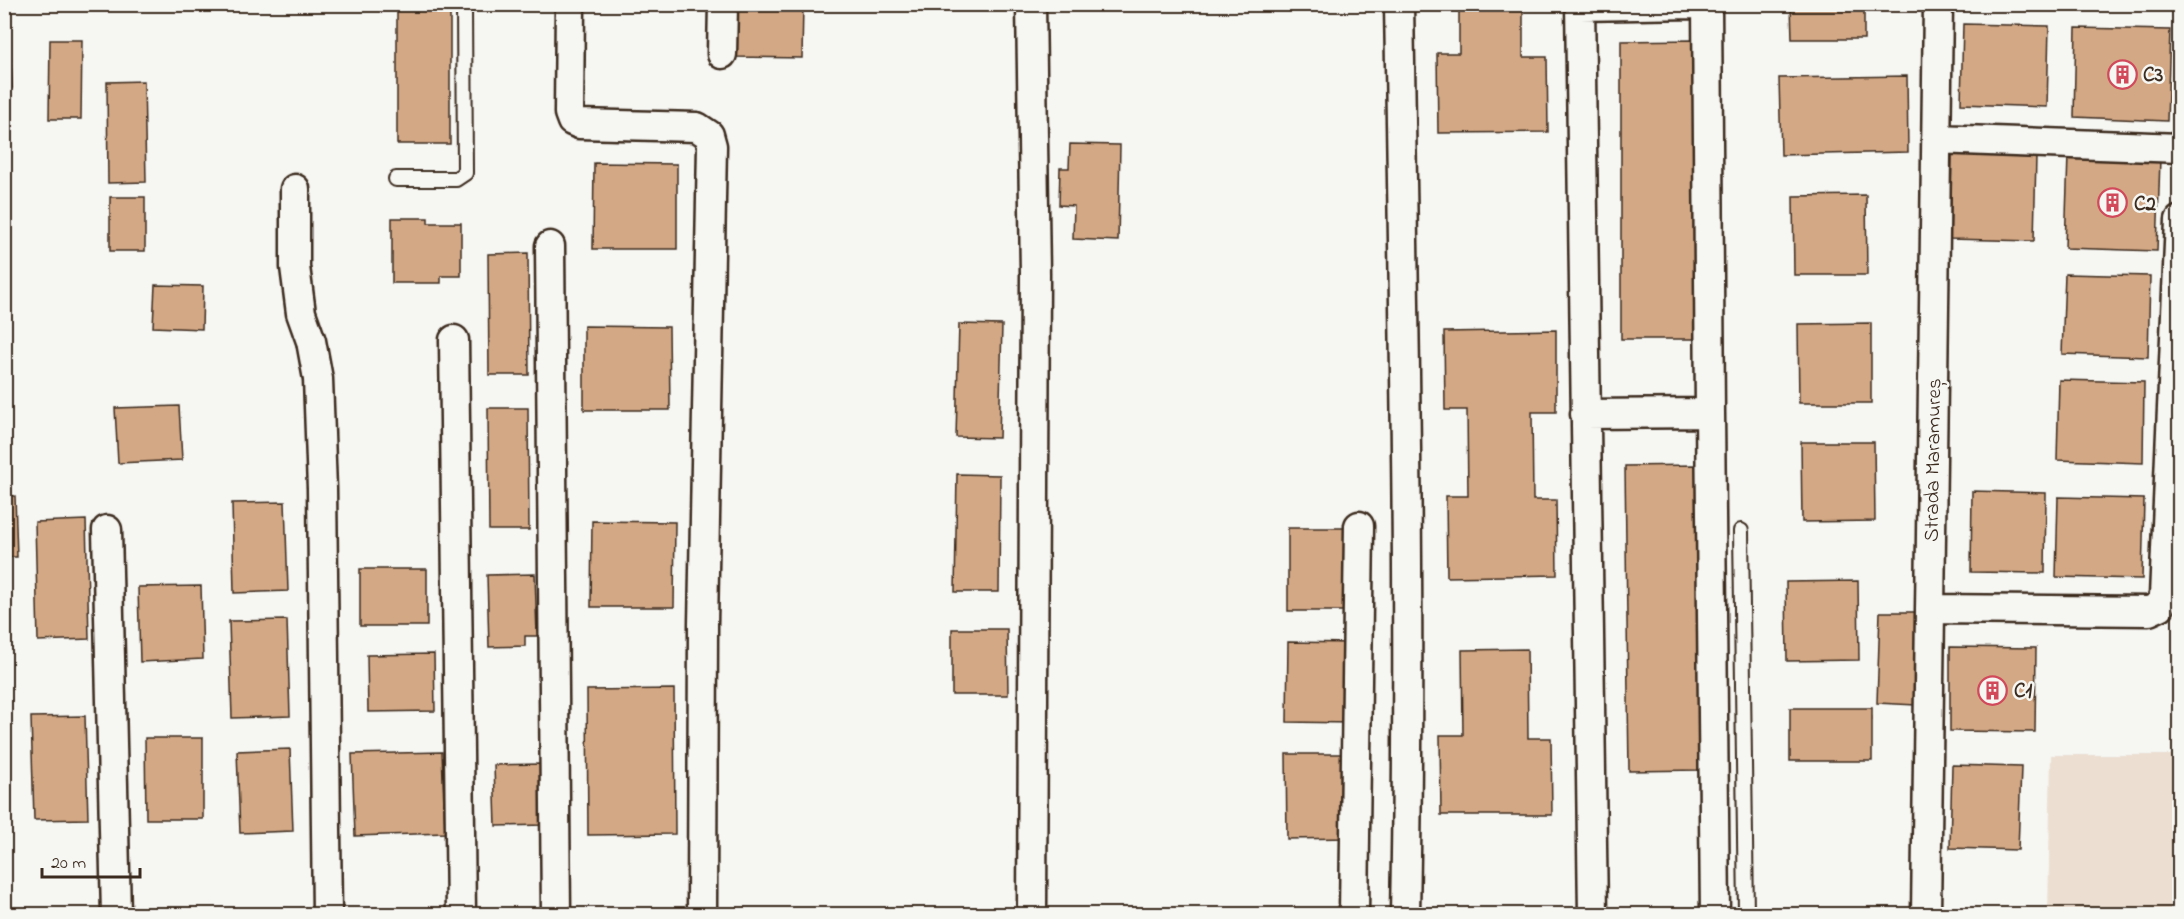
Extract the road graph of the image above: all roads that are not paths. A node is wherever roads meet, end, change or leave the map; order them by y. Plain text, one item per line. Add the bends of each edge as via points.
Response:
1 (464, 4) edge
2 (570, 4) edge
3 (723, 4) edge
4 (1031, 4) edge
5 (1399, 4) edge
6 (1694, 4) edge
7 (1707, 4) edge
8 (1938, 4) edge
9 (1580, 5) edge
10 (722, 54) dead end
11 (1936, 139) junction
12 (2180, 148) edge
13 (396, 179) dead end
14 (295, 189) dead end
15 (2180, 220) edge
16 (550, 246) dead end
17 (454, 340) dead end
18 (1710, 413) junction
19 (1585, 414) junction
20 (1359, 526) dead end
21 (107, 530) dead end
22 (1741, 531) dead end
23 (1930, 609) junction
24 (116, 915) edge
25 (327, 915) edge
26 (461, 915) edge
27 (556, 915) edge
28 (702, 915) edge
29 (1032, 915) edge
30 (1354, 915) edge
31 (1405, 915) edge
32 (1593, 915) edge
33 (1715, 915) edge
34 (1746, 915) edge
35 (1926, 915) edge

1 - 13 lane via 465,173 456,179
2 - 28 street via 572,121 697,127 709,135 712,146
3 - 10 street
4 - 29 street via 1035,274
5 - 31 street via 1405,441
6 - 9 street
7 - 18 street
8 - 11 street, Strada Maramureș
9 - 19 street
11 - 12 street
11 - 23 street, Strada Maramureș
14 - 25 street via 295,267 301,313 318,379
15 - 23 street via 2164,596 2160,606 2149,611
16 - 27 street
17 - 26 street
18 - 19 street
18 - 33 street
19 - 32 street
20 - 30 street
21 - 24 street
22 - 34 lane
23 - 35 street, Strada Maramureș

